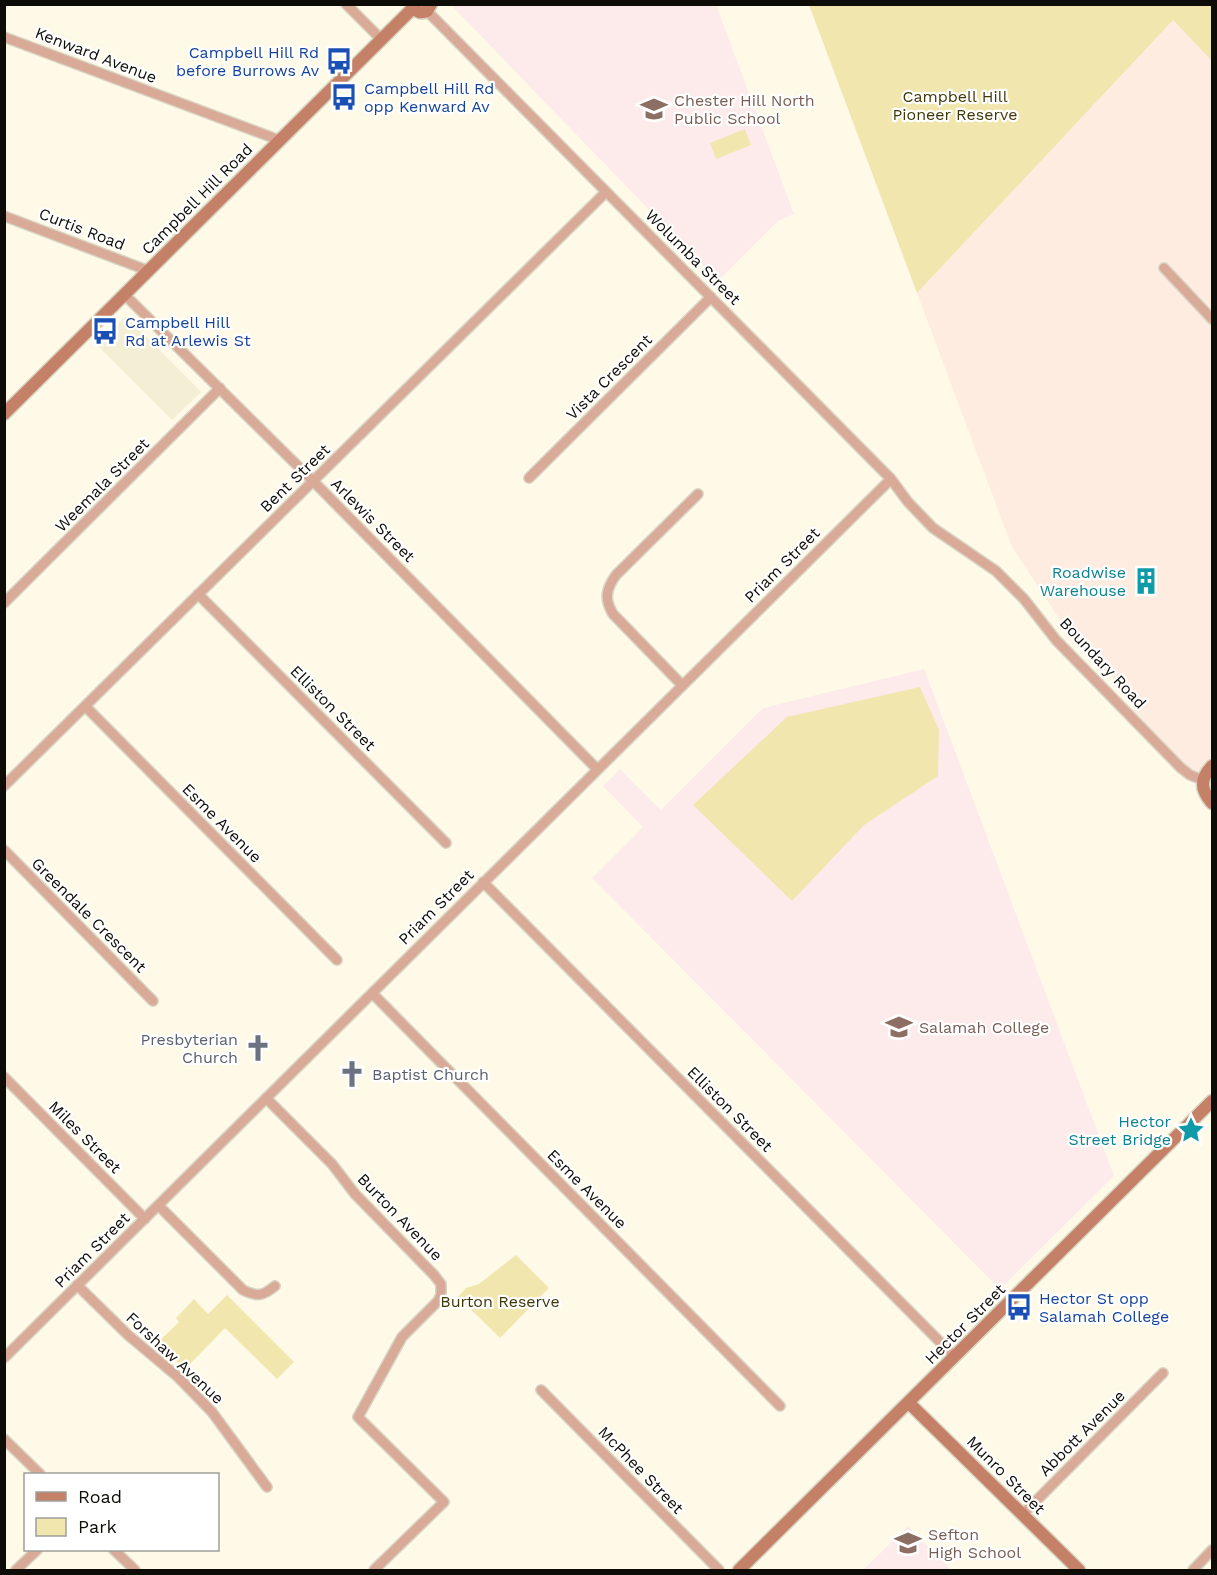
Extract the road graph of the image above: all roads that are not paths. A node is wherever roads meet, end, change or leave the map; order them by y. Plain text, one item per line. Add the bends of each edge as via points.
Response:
1 (346, 4) edge
2 (413, 6) edge
3 (429, 8) edge
4 (4, 37) edge
5 (382, 40) junction
6 (279, 140) junction
7 (606, 192) junction
8 (4, 216) edge
9 (1164, 268) dead end
10 (149, 271) junction
11 (125, 295) junction
12 (711, 297) junction
13 (1212, 319) edge
14 (220, 388) junction
15 (4, 414) edge
16 (529, 478) dead end
17 (891, 479) junction
18 (313, 482) junction
19 (698, 494) dead end
20 (933, 528) joint
21 (198, 594) junction
22 (4, 603) edge
23 (682, 685) junction
24 (85, 706) junction
25 (1212, 766) edge
26 (597, 769) junction
27 (1203, 780) junction
28 (4, 786) edge
29 (1212, 803) edge
30 (447, 843) dead end
31 (4, 850) edge
32 (483, 882) junction
33 (337, 960) dead end
34 (372, 993) junction
35 (153, 1001) dead end
36 (4, 1077) edge
37 (266, 1098) junction
38 (1212, 1101) edge
39 (159, 1206) junction
40 (145, 1219) junction
41 (77, 1285) junction
42 (275, 1286) dead end
43 (955, 1357) junction
44 (4, 1358) edge
45 (1163, 1373) dead end
46 (541, 1390) dead end
47 (909, 1403) junction
48 (780, 1406) dead end
49 (4, 1439) edge
50 (39, 1473) edge
51 (267, 1486) dead end
52 (1022, 1515) junction
53 (1212, 1550) edge
54 (36, 1551) edge
55 (115, 1551) edge
56 (16, 1570) edge
57 (135, 1570) edge
58 (374, 1570) edge
59 (719, 1570) edge
60 (740, 1570) edge
61 (1079, 1570) edge
62 (1192, 1570) edge

1 - 5 street
2 - 3 street via 418,12
2 - 5 street, Campbell Hill Road
3 - 7 street, Wolumba Street
4 - 6 street, Kenward Avenue
5 - 6 street, Campbell Hill Road
6 - 10 street, Campbell Hill Road
7 - 12 street, Wolumba Street
7 - 18 street, Bent Street
8 - 10 street, Curtis Road
9 - 13 street
10 - 11 street, Campbell Hill Road
11 - 14 street, Arlewis Street
11 - 15 street, Campbell Hill Road
12 - 16 street, Vista Crescent
12 - 17 street, Wolumba Street
14 - 18 street, Arlewis Street
14 - 22 street, Weemala Street
17 - 20 street, Wolumba Street
17 - 23 street, Priam Street
18 - 21 street, Bent Street
18 - 26 street, Arlewis Street
19 - 23 street via 616,575 606,595 613,614
20 - 27 street, Boundary Road via 996,571 1056,640 1180,768
21 - 24 street, Bent Street
21 - 30 street, Elliston Street
23 - 26 street, Priam Street
24 - 28 street, Bent Street
24 - 33 street, Esme Avenue
25 - 27 street
26 - 32 street, Priam Street
27 - 29 street via 1204,792
31 - 35 street, Greendale Crescent
32 - 34 street, Priam Street
32 - 43 street, Elliston Street
34 - 37 street, Priam Street
34 - 48 street, Esme Avenue
36 - 40 street, Miles Street
37 - 39 street, Priam Street
37 - 58 street, Burton Avenue via 441,1284 438,1301 402,1337 358,1417 444,1502
38 - 43 street, Hector Street
39 - 40 street, Priam Street
39 - 42 street via 243,1290 256,1296
40 - 41 street, Priam Street
41 - 44 street, Priam Street
41 - 51 street, Forshaw Avenue via 212,1412
43 - 47 street, Hector Street
45 - 52 street, Abbott Avenue
46 - 59 street, McPhee Street
47 - 52 street, Munro Street
47 - 60 street, Hector Street
49 - 50 street
52 - 61 street, Munro Street
53 - 62 street
54 - 56 street
55 - 57 street

